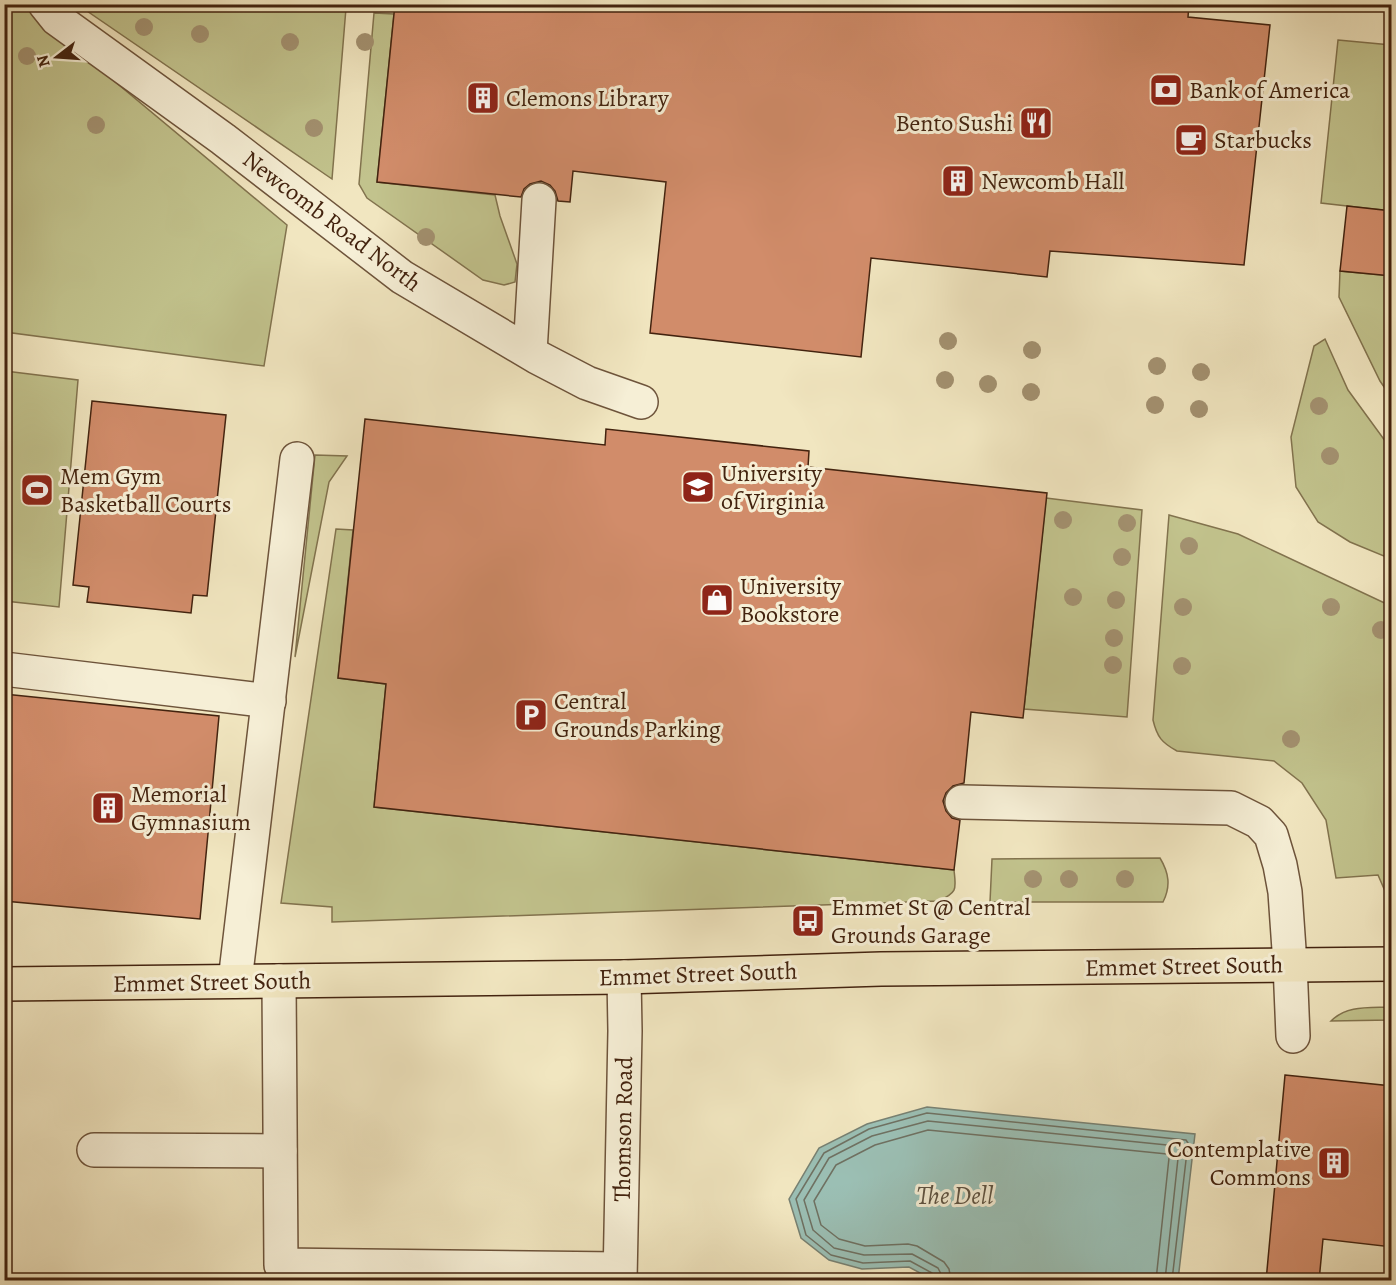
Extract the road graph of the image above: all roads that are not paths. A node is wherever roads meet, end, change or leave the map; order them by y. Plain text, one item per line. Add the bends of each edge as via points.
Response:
1 (45, 4) edge
2 (539, 200) dead end
3 (530, 352) junction
4 (641, 402) dead end
5 (297, 459) dead end
6 (4, 669) edge
7 (269, 700) junction
8 (962, 802) dead end
9 (1290, 964) junction
10 (1392, 964) edge
11 (624, 977) junction
12 (235, 981) junction
13 (279, 981) junction
14 (4, 984) edge
15 (1293, 1036) dead end
16 (94, 1150) dead end
17 (280, 1151) junction
18 (619, 1275) edge

1 - 3 street, Newcomb Road North via 57,19 223,139 402,277
2 - 3 street
3 - 4 street, Newcomb Road North via 587,384
5 - 7 street
6 - 7 street
7 - 12 street
8 - 9 street via 1230,808 1259,822 1271,835 1280,865
9 - 10 main road, Emmet Street South
9 - 11 main road, Emmet Street South
9 - 15 street
11 - 13 main road, Emmet Street South
11 - 18 street, Thomson Road
12 - 13 main road, Emmet Street South
12 - 14 main road, Emmet Street South
13 - 17 street
16 - 17 street
17 - 18 street via 280,1265

